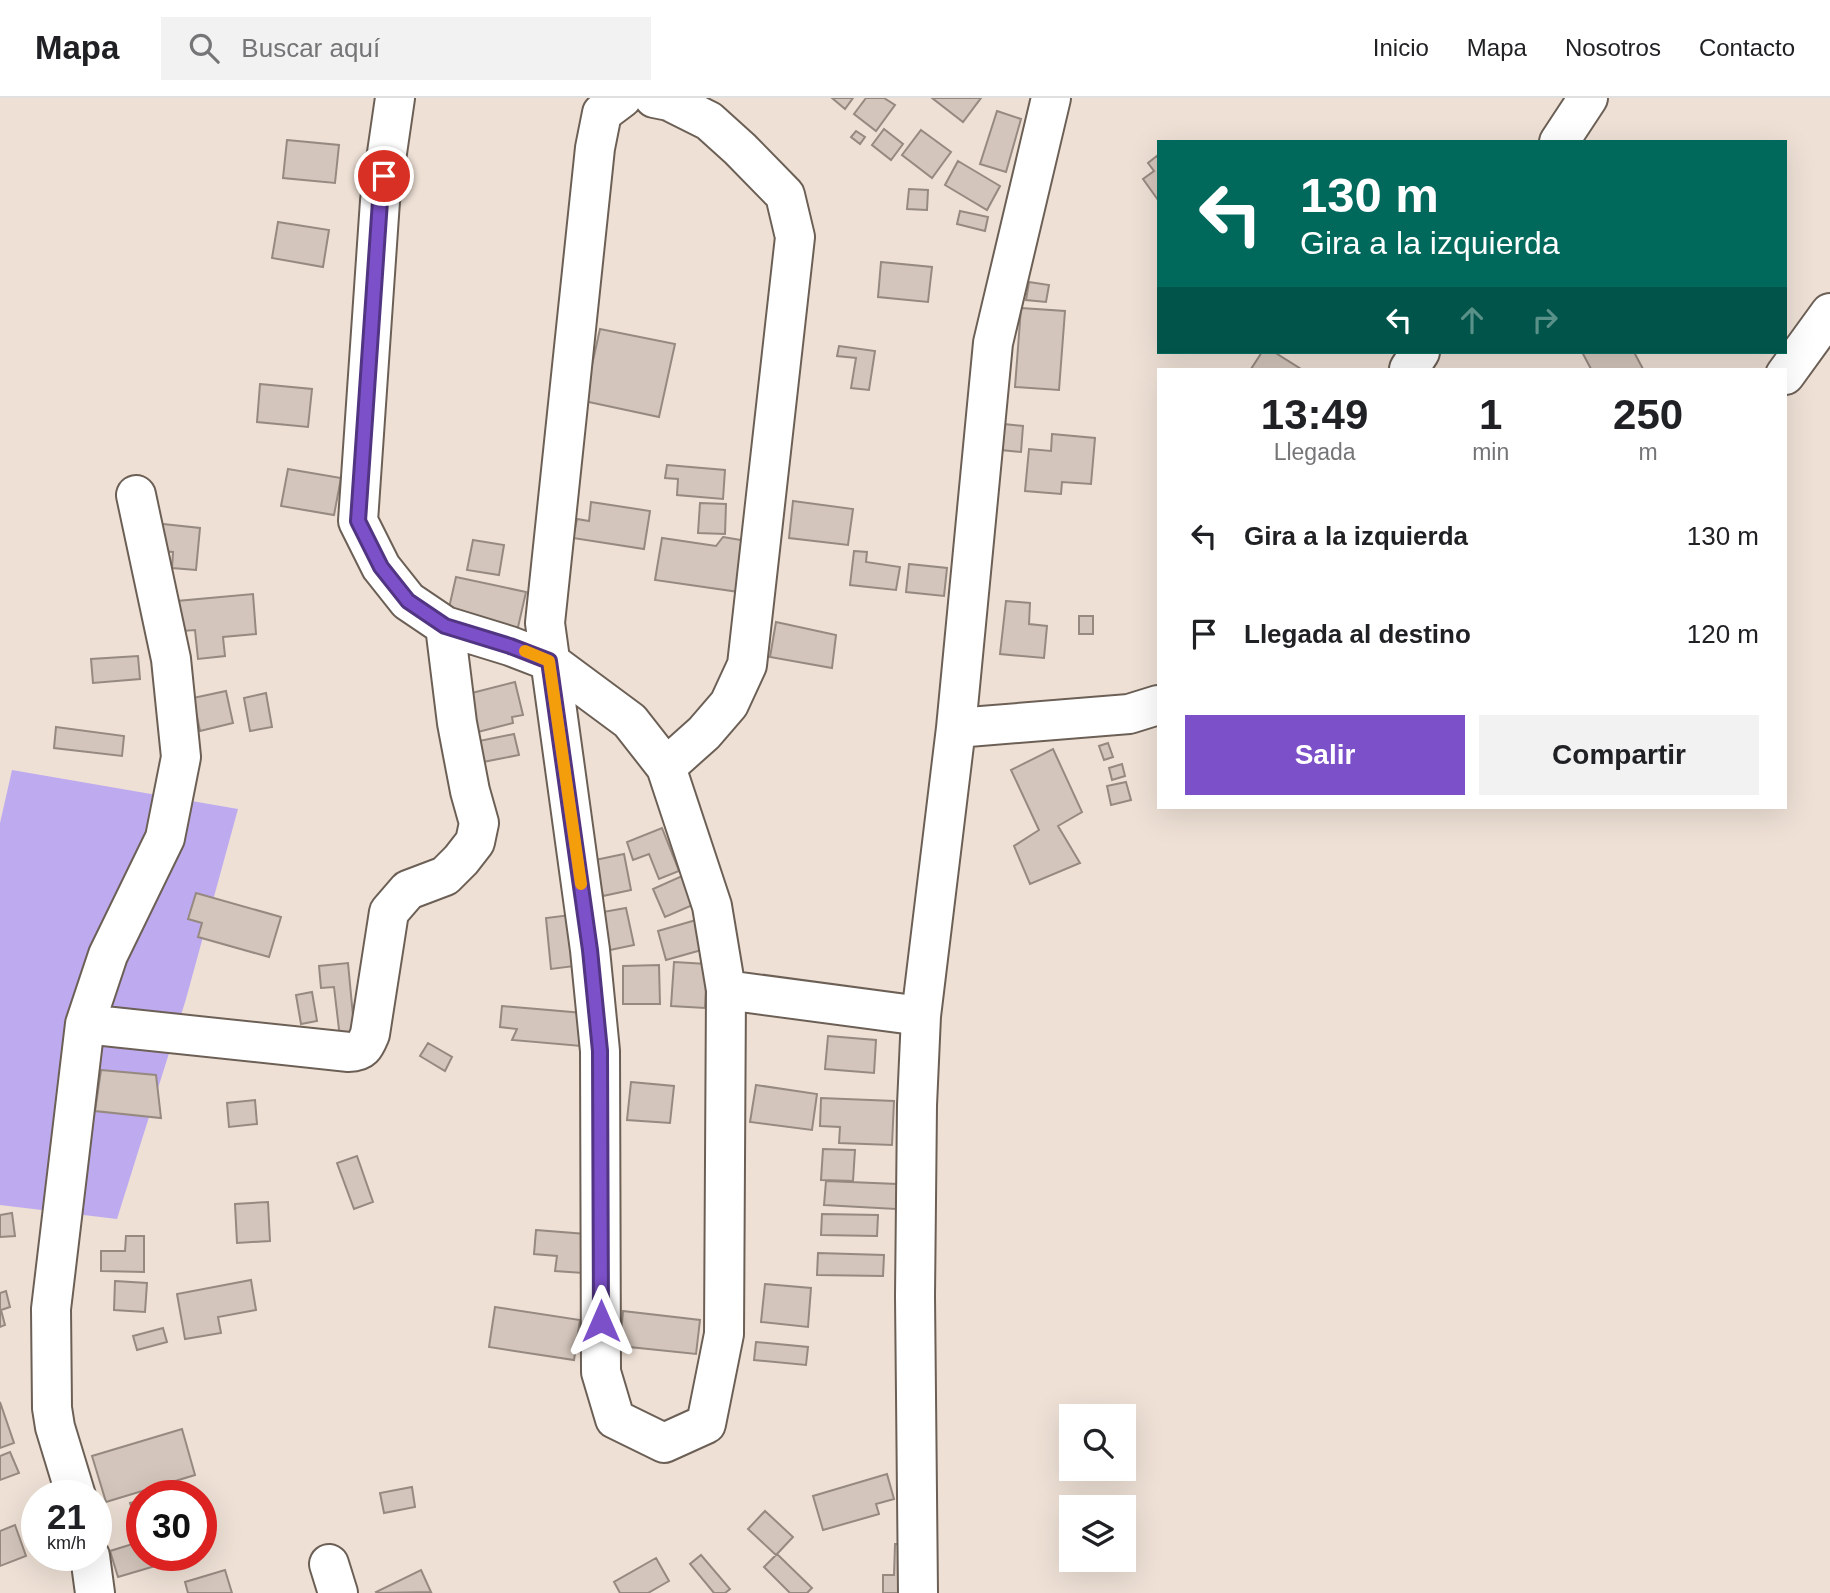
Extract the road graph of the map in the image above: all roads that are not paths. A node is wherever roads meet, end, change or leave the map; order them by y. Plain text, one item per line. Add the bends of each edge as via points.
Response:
1 (395, 98) edge
2 (622, 98) edge
3 (654, 98) edge
4 (1588, 98) edge
5 (1049, 100) edge
6 (1560, 140) edge
7 (1830, 313) edge
8 (1787, 372) edge
9 (136, 495) dead end
10 (445, 626) junction
11 (549, 661) junction
12 (1157, 705) edge
13 (956, 728) junction
14 (666, 767) junction
15 (726, 990) junction
16 (921, 1016) junction
17 (85, 1024) junction
18 (71, 1480) edge
19 (92, 1571) edge
20 (95, 1593) edge
21 (918, 1593) edge

1 - 10 street via 380,201 358,521 381,567 408,601
2 - 11 street via 602,113 595,148 545,623
3 - 14 street via 709,121 740,149 785,195 795,237 747,665 729,704
4 - 6 street
5 - 13 street via 993,344
7 - 8 street
9 - 17 street via 171,659 181,757 165,838 108,956
10 - 11 street
10 - 17 street via 457,723 479,822 475,842 445,876 408,890 388,912 364,1048 349,1052
11 - 14 street via 629,721
11 - 15 street via 600,1051 601,1372 615,1419 664,1443 706,1424 724,1334
12 - 13 street via 1129,714
13 - 16 street
14 - 15 street via 712,906
15 - 16 street
16 - 21 street via 915,1283
17 - 18 street via 51,1309 52,1408
19 - 20 street

